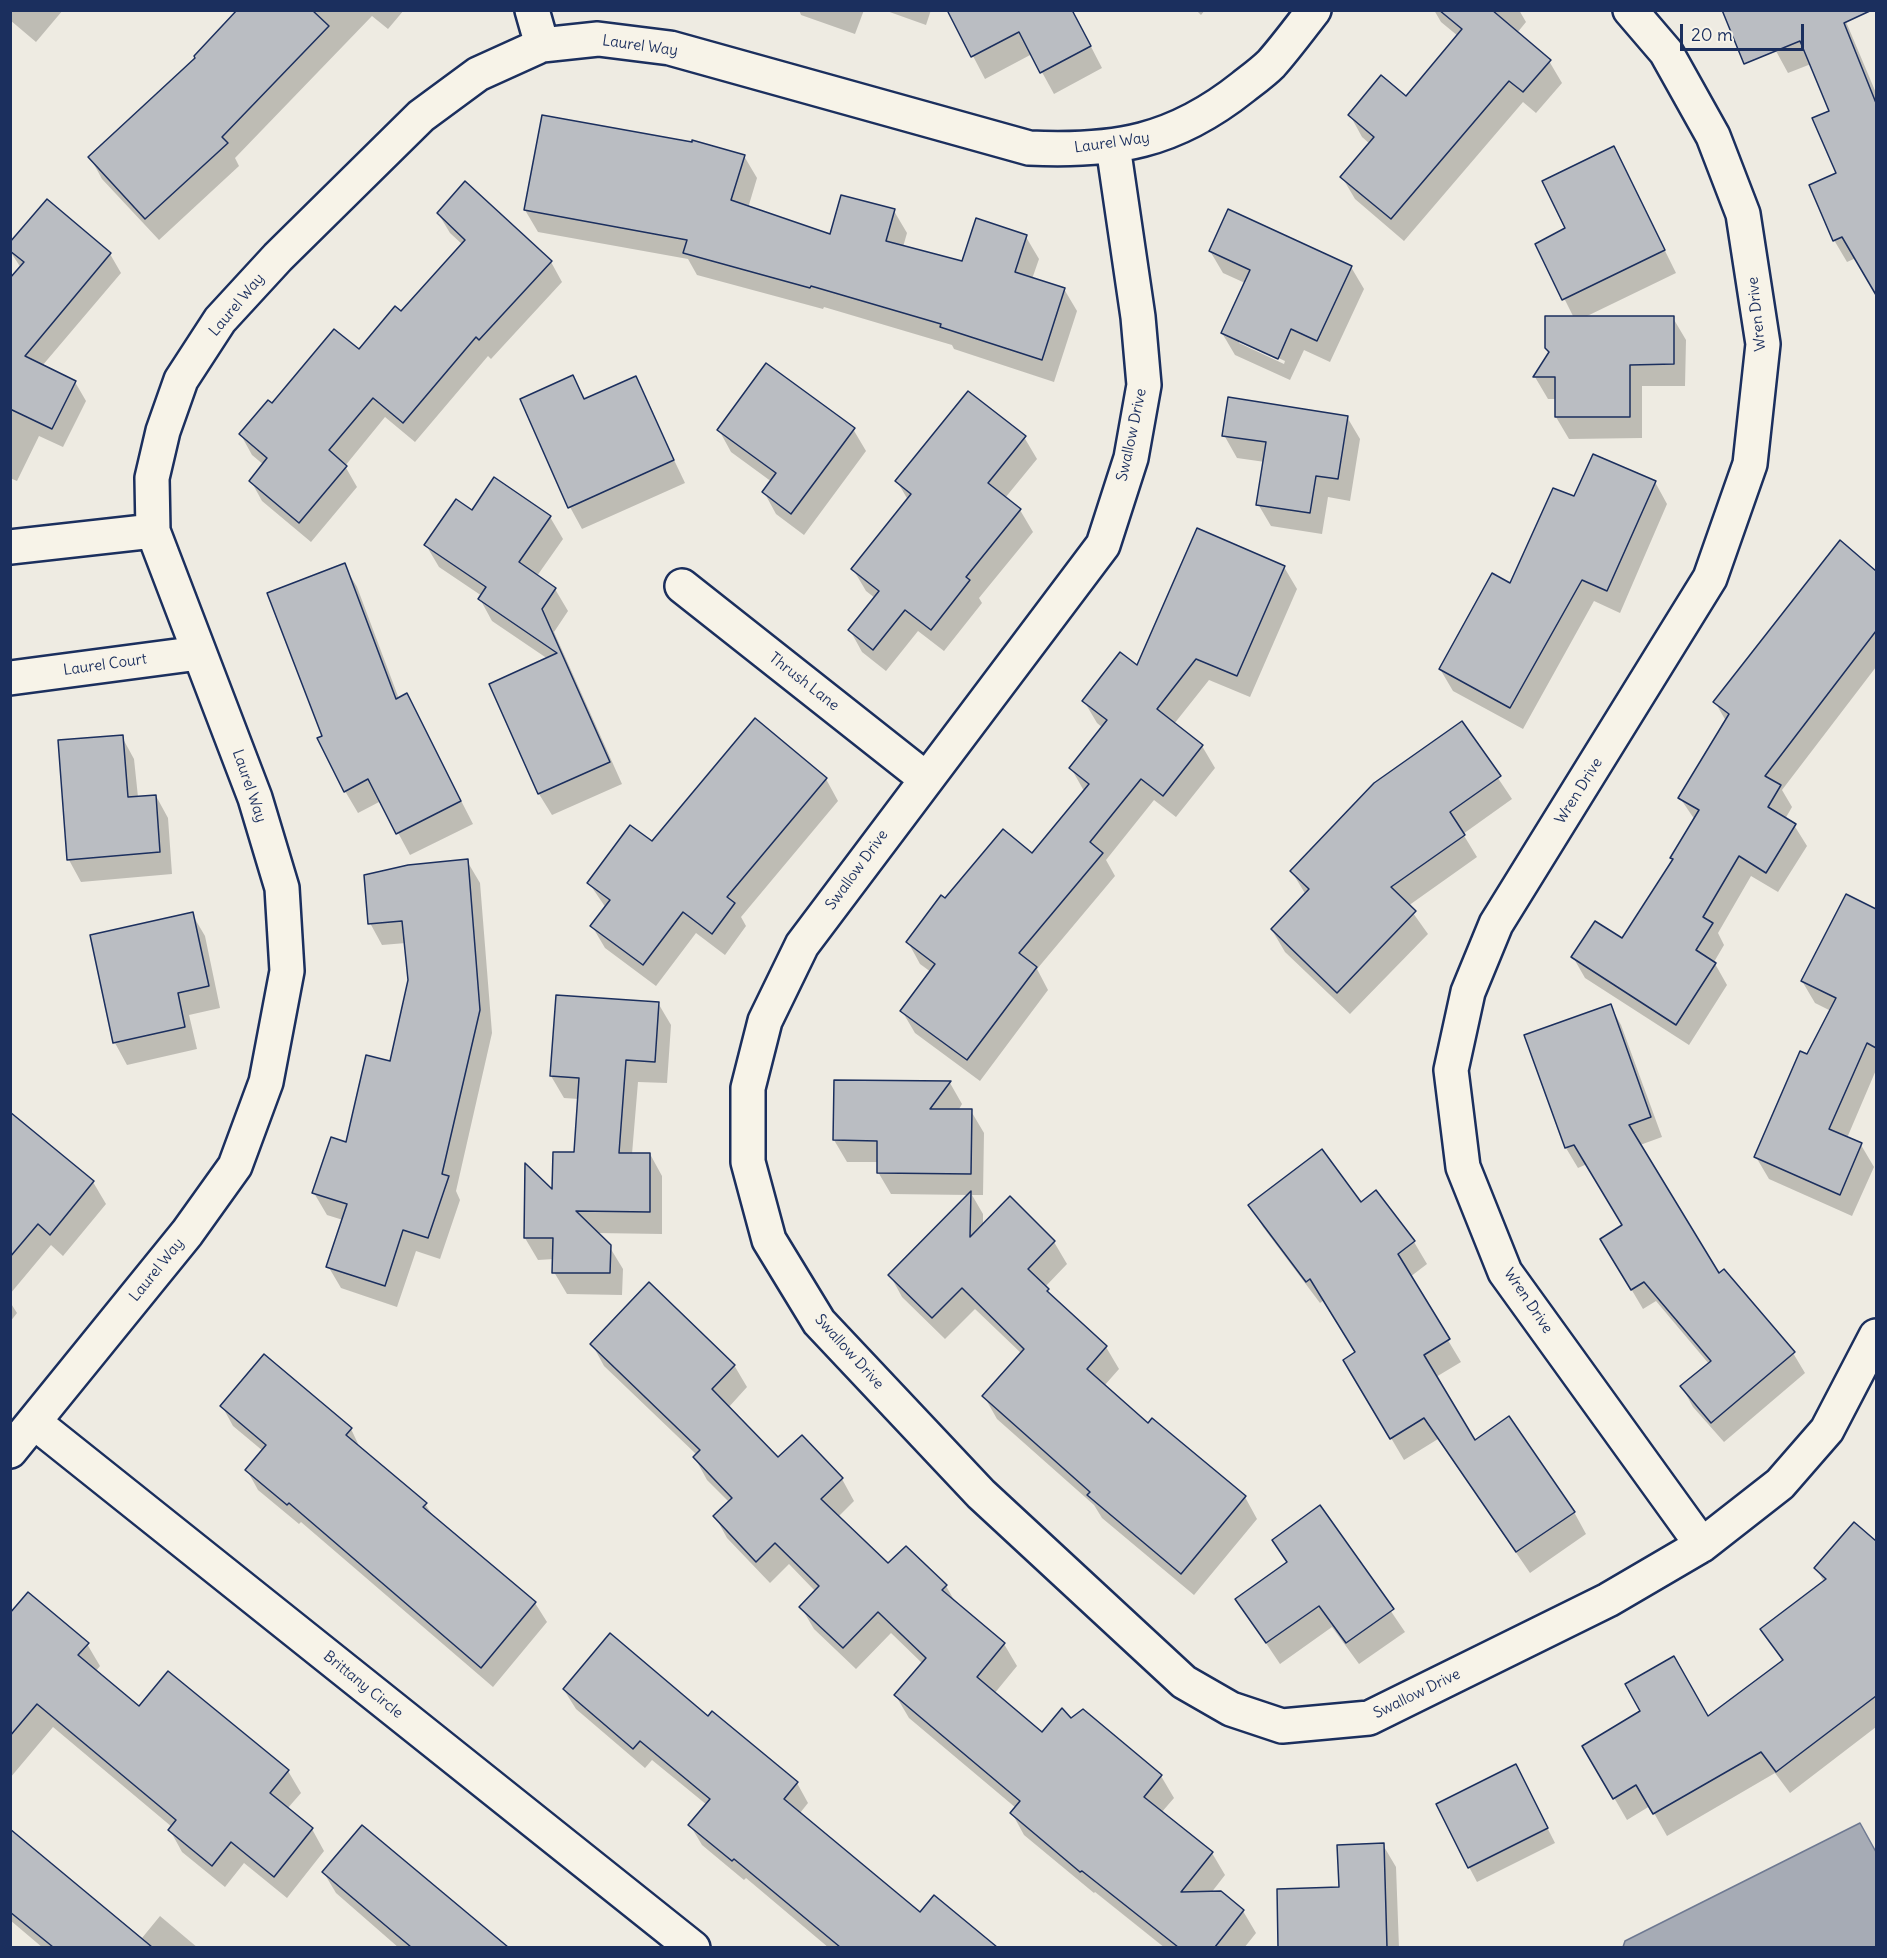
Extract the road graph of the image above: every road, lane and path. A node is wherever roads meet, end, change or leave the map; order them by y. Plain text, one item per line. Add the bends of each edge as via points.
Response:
1 (532, 10) edge
2 (1314, 10) edge
3 (1630, 10) edge
4 (542, 45) junction
5 (1113, 146) junction
6 (153, 531) junction
7 (10, 546) edge
8 (682, 586) dead end
9 (199, 652) junction
10 (10, 678) edge
11 (925, 778) junction
12 (1876, 1336) edge
13 (33, 1422) junction
14 (10, 1451) edge
15 (1702, 1545) junction
16 (693, 1947) edge

1 - 4 street
2 - 5 street, Laurel Way via 1270,65 1216,108 1165,135
3 - 15 street, Wren Drive via 1666,52 1713,136 1743,214 1763,344 1750,464 1710,578 1496,924 1468,992 1451,1071 1463,1167 1505,1272
4 - 5 street, Laurel Way via 598,39 670,48 1029,148 1075,150
4 - 6 street, Laurel Way via 478,74 421,116 220,320 181,380 163,431 152,478
5 - 11 street, Swallow Drive via 1144,385 1131,458 1103,545
6 - 7 street
6 - 9 street, Laurel Way
8 - 11 street, Thrush Lane
9 - 10 street, Laurel Court
9 - 13 street, Laurel Way via 255,798 282,888 287,972 266,1082 235,1166 188,1233
11 - 15 street, Swallow Drive via 802,945 765,1021 748,1088 748,1162 769,1240 819,1322 981,1494 1184,1682 1232,1708 1282,1726 1369,1718 1608,1600
12 - 15 street, Swallow Drive via 1827,1430 1780,1484
13 - 14 street, Laurel Way
13 - 16 street, Brittany Circle

